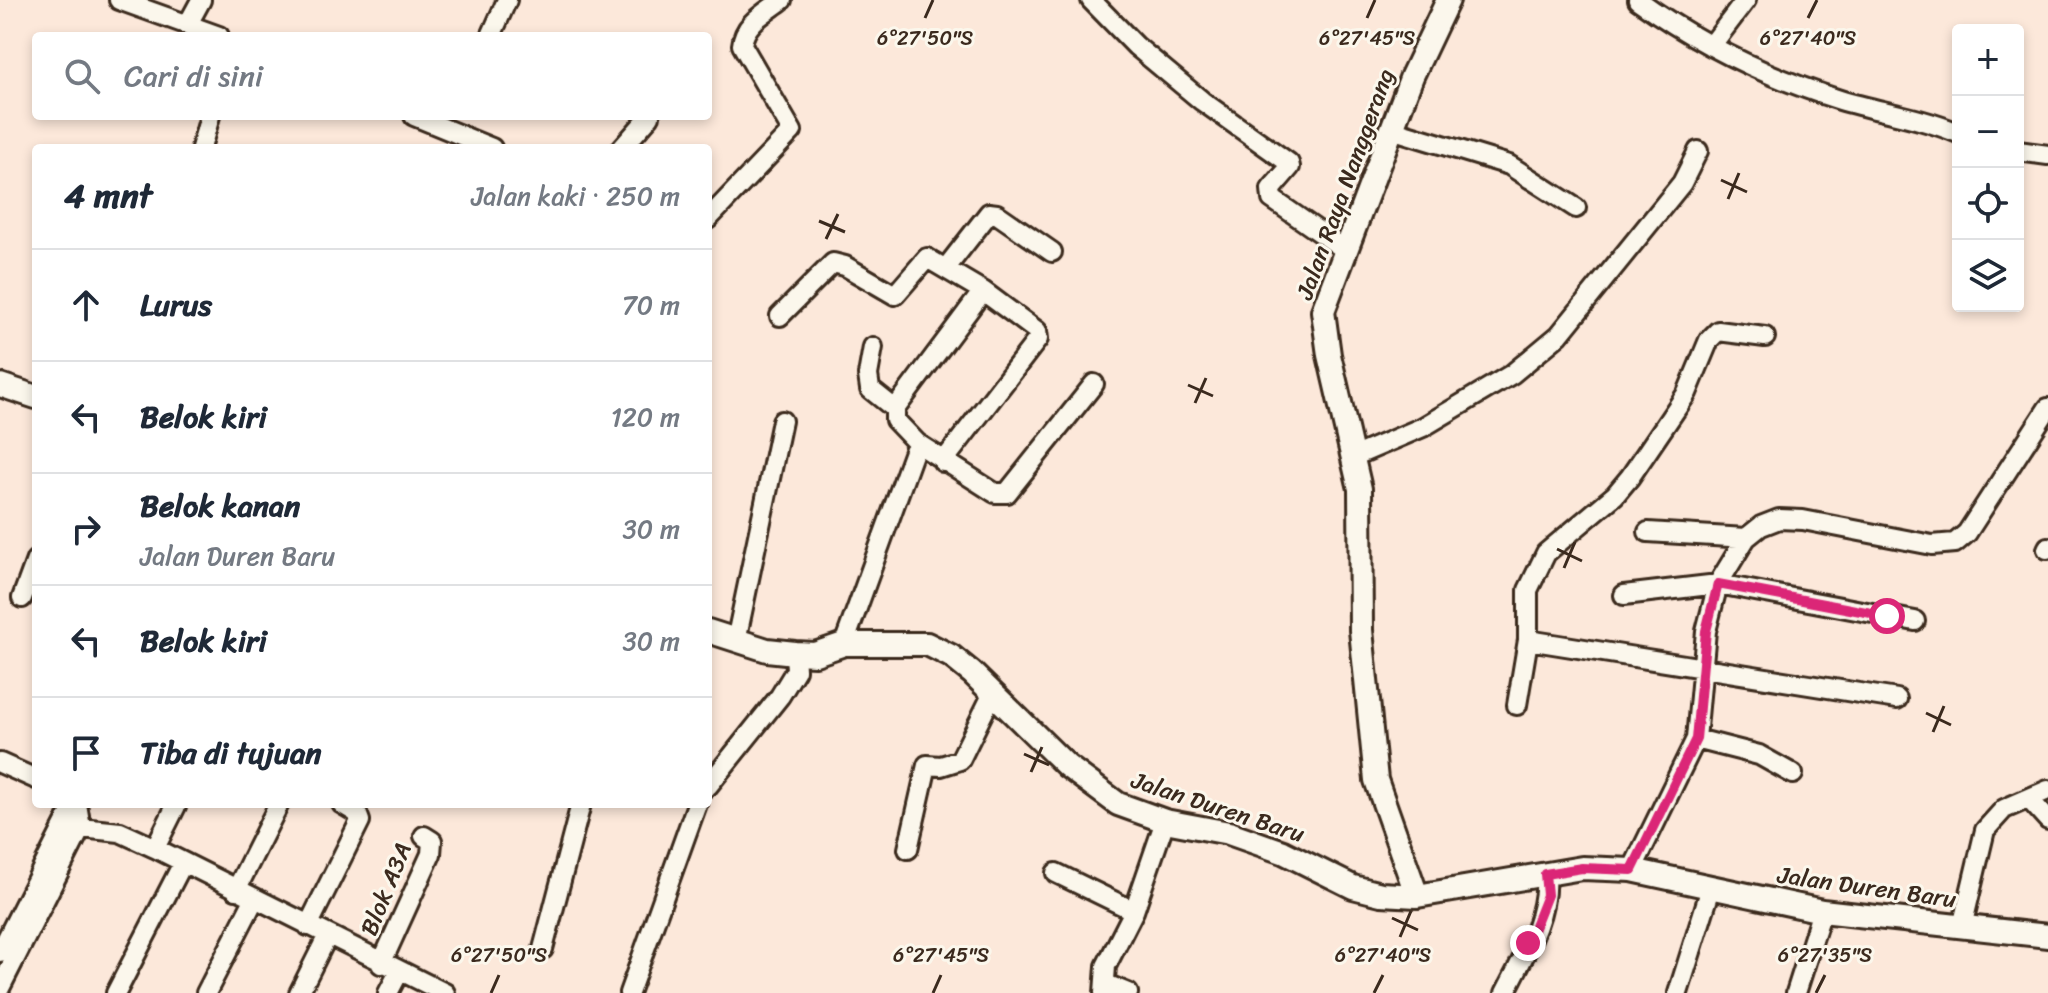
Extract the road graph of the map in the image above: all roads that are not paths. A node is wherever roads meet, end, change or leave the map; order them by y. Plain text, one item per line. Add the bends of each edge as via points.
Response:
1 (119, 0) edge
2 (201, 0) edge
3 (507, 0) edge
4 (782, 0) edge
5 (1091, 0) edge
6 (1448, 0) edge
7 (1638, 0) edge
8 (1746, 0) edge
9 (188, 24) junction
10 (206, 32) edge
11 (493, 32) edge
12 (1711, 46) junction
13 (209, 120) edge
14 (423, 120) edge
15 (463, 120) edge
16 (646, 120) edge
17 (1394, 130) junction
18 (1952, 130) edge
19 (459, 135) junction
20 (202, 144) edge
21 (482, 144) edge
22 (626, 144) edge
23 (1698, 151) dead end
24 (2024, 152) edge
25 (2048, 155) edge
26 (1576, 208) dead end
27 (712, 215) edge
28 (1344, 249) junction
29 (1052, 252) dead end
30 (946, 268) junction
31 (983, 291) junction
32 (780, 316) dead end
33 (1765, 337) dead end
34 (873, 347) dead end
35 (1094, 384) dead end
36 (0, 385) edge
37 (32, 396) edge
38 (2048, 408) edge
39 (895, 409) junction
40 (782, 421) dead end
41 (917, 443) junction
42 (1355, 456) junction
43 (943, 462) junction
44 (1648, 532) dead end
45 (1746, 538) junction
46 (32, 571) edge
47 (1718, 584) junction
48 (1624, 595) dead end
49 (22, 598) dead end
50 (1915, 621) dead end
51 (712, 632) edge
52 (1528, 640) junction
53 (736, 641) junction
54 (844, 644) junction
55 (795, 653) junction
56 (1704, 668) junction
57 (993, 693) junction
58 (1897, 699) dead end
59 (1517, 705) dead end
60 (1698, 729) junction
61 (0, 763) edge
62 (1793, 774) dead end
63 (32, 777) edge
64 (712, 781) edge
65 (2048, 790) edge
66 (2030, 800) junction
67 (75, 808) edge
68 (78, 808) edge
69 (83, 808) edge
70 (175, 808) edge
71 (277, 808) edge
72 (349, 808) edge
73 (580, 808) edge
74 (696, 808) edge
75 (2048, 820) edge
76 (1165, 821) junction
77 (81, 828) junction
78 (120, 832) junction
79 (424, 836) dead end
80 (155, 848) junction
81 (908, 849) dead end
82 (183, 863) junction
83 (1632, 870) junction
84 (1056, 873) dead end
85 (1545, 874) junction
86 (1711, 888) junction
87 (236, 890) junction
88 (1417, 896) junction
89 (255, 898) junction
90 (1134, 911) junction
91 (1822, 911) junction
92 (308, 926) junction
93 (1962, 927) junction
94 (2048, 936) edge
95 (327, 937) junction
96 (543, 949) dead end
97 (0, 952) edge
98 (381, 964) junction
99 (399, 972) junction
100 (0, 988) edge
101 (1105, 988) edge
102 (116, 993) edge
103 (206, 993) edge
104 (299, 993) edge
105 (388, 993) edge
106 (445, 993) edge
107 (629, 993) edge
108 (1128, 993) edge
109 (1505, 993) edge
110 (1678, 993) edge
111 (1796, 993) edge

1 - 9 street
2 - 9 street
3 - 11 street
4 - 27 street via 750,25 742,45 792,131
5 - 28 street via 1202,101 1289,163 1271,189 1272,199
6 - 17 street, Jalan Raya Nanggerang via 1412,76
7 - 12 street
8 - 12 street
9 - 10 street
12 - 18 street via 1812,91
13 - 20 street
14 - 19 street
15 - 19 street
16 - 22 street
17 - 26 street via 1509,165
17 - 28 street, Jalan Raya Nanggerang
19 - 21 street
23 - 42 street via 1682,183 1559,335 1512,374 1423,427
24 - 25 street
28 - 42 street, Jalan Raya Nanggerang via 1323,311
29 - 30 street via 989,213
30 - 31 street
30 - 32 street via 923,259 895,295 833,263
31 - 39 street
31 - 43 street via 1037,331 1038,339
33 - 52 street via 1718,331 1709,340 1687,393 1630,477 1546,553 1528,590
34 - 39 street via 870,389
35 - 43 street via 1007,493 995,493
36 - 37 street
38 - 45 street via 1967,533 1955,543 1932,545 1779,519
39 - 41 street via 895,420
40 - 53 street
41 - 43 street
41 - 54 street
42 - 88 street, Jalan Raya Nanggerang via 1364,681 1376,780
44 - 45 street
45 - 47 street
46 - 49 street
47 - 48 street
47 - 50 street
47 - 56 street via 1706,631
51 - 53 street, Jalan Duren Baru
52 - 56 street
52 - 59 street
53 - 55 street, Jalan Duren Baru
54 - 55 street, Jalan Duren Baru via 815,654
54 - 57 street, Jalan Duren Baru via 927,644 951,656
55 - 64 street via 796,670 780,696
56 - 58 street
56 - 60 street
57 - 76 street, Jalan Duren Baru via 1067,766 1118,804
57 - 81 street via 960,760 927,765
60 - 62 street
60 - 83 street
61 - 63 street
65 - 66 street
66 - 75 street
66 - 93 street via 2004,809 1985,830
67 - 97 street
68 - 77 street
69 - 78 street
70 - 80 street
71 - 87 street
72 - 92 street via 360,821
73 - 96 street
74 - 107 street
76 - 88 street, Jalan Duren Baru via 1229,833 1283,852 1353,887
76 - 90 street
77 - 78 street
77 - 100 street
78 - 80 street
79 - 98 street, Blok A3A via 432,841 431,854
80 - 82 street
82 - 87 street
82 - 102 street
83 - 85 street, Jalan Duren Baru via 1582,868
83 - 86 street, Jalan Duren Baru
84 - 90 street
85 - 88 street, Jalan Duren Baru
85 - 109 street via 1544,904
86 - 91 street, Jalan Duren Baru
86 - 110 street
87 - 89 street
89 - 92 street
89 - 103 street
90 - 101 street via 1106,966
91 - 93 street, Jalan Duren Baru
91 - 111 street
92 - 95 street
93 - 94 street, Jalan Duren Baru
95 - 98 street
95 - 104 street
98 - 99 street
99 - 105 street
99 - 106 street
101 - 108 street

